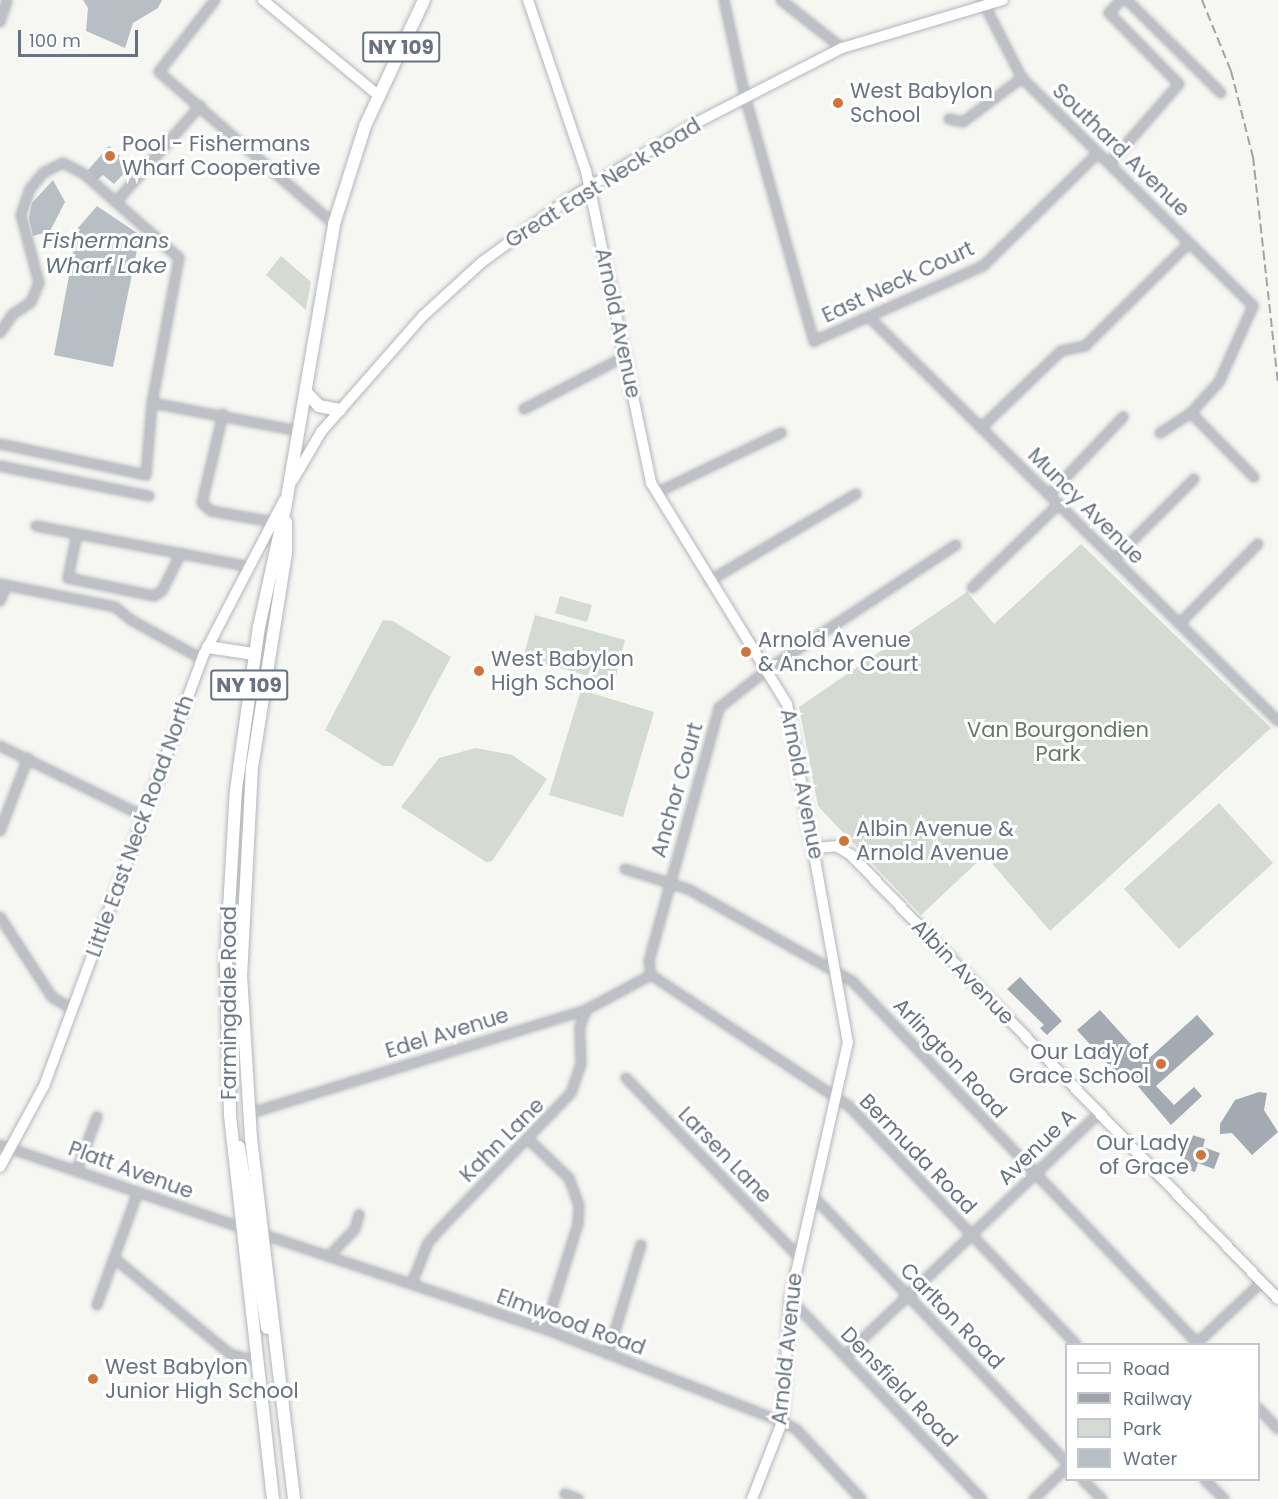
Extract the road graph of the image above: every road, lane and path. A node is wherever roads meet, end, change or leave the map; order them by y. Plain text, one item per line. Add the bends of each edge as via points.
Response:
1 (8, 0) edge
2 (215, 0) edge
3 (263, 0) edge
4 (424, 0) edge
5 (528, 0) edge
6 (724, 0) edge
7 (781, 0) edge
8 (1004, 0) edge
9 (1121, 0) edge
10 (1127, 0) edge
11 (984, 2) edge
12 (0, 22) edge
13 (842, 48) junction
14 (1022, 78) junction
15 (1221, 93) dead end
16 (378, 95) junction
17 (745, 96) junction
18 (200, 106) junction
19 (949, 119) dead end
20 (1098, 153) junction
21 (1110, 163) junction
22 (589, 187) junction
23 (116, 202) junction
24 (334, 224) junction
25 (1190, 243) junction
26 (868, 317) junction
27 (0, 333) edge
28 (626, 356) junction
29 (306, 392) junction
30 (152, 403) junction
31 (524, 409) dead end
32 (340, 410) junction
33 (1191, 413) junction
34 (223, 414) junction
35 (1123, 417) dead end
36 (981, 428) junction
37 (299, 431) junction
38 (781, 433) dead end
39 (1160, 433) dead end
40 (0, 444) edge
41 (0, 466) edge
42 (1254, 477) dead end
43 (1194, 479) dead end
44 (289, 489) junction
45 (656, 493) junction
46 (856, 494) dead end
47 (1049, 495) junction
48 (149, 496) dead end
49 (1059, 504) junction
50 (285, 509) junction
51 (273, 522) junction
52 (36, 526) dead end
53 (77, 534) junction
54 (1258, 544) dead end
55 (956, 545) dead end
56 (181, 553) junction
57 (1114, 559) junction
58 (250, 567) junction
59 (709, 581) junction
60 (3, 585) edge
61 (972, 588) dead end
62 (0, 601) edge
63 (1180, 623) junction
64 (208, 647) junction
65 (254, 654) junction
66 (202, 659) junction
67 (768, 669) junction
68 (1278, 721) edge
69 (0, 746) edge
70 (28, 759) junction
71 (143, 816) junction
72 (0, 831) edge
73 (815, 848) junction
74 (625, 868) dead end
75 (670, 882) junction
76 (0, 916) edge
77 (836, 971) junction
78 (651, 975) junction
79 (72, 1009) junction
80 (586, 1010) junction
81 (626, 1078) dead end
82 (836, 1097) junction
83 (248, 1114) junction
84 (1098, 1114) junction
85 (97, 1117) dead end
86 (528, 1139) junction
87 (5, 1146) edge
88 (0, 1167) edge
89 (77, 1170) junction
90 (1035, 1174) junction
91 (138, 1192) junction
92 (812, 1195) junction
93 (359, 1215) dead end
94 (250, 1231) junction
95 (971, 1235) junction
96 (641, 1245) dead end
97 (330, 1255) junction
98 (798, 1256) junction
99 (114, 1258) junction
100 (1262, 1282) junction
101 (412, 1283) junction
102 (908, 1296) junction
103 (790, 1299) junction
104 (1278, 1299) edge
105 (97, 1305) dead end
106 (545, 1329) junction
107 (1075, 1343) edge
108 (1196, 1343) edge
109 (1198, 1343) edge
110 (608, 1354) junction
111 (845, 1356) junction
112 (256, 1361) junction
113 (1260, 1410) edge
114 (782, 1422) junction
115 (1278, 1429) edge
116 (1065, 1461) edge
117 (1065, 1469) edge
118 (1085, 1481) edge
119 (1207, 1481) edge
120 (565, 1494) dead end
121 (273, 1499) edge
122 (294, 1499) edge
123 (578, 1499) edge
124 (752, 1499) edge
125 (861, 1499) edge
126 (981, 1499) edge
127 (1034, 1499) edge
128 (1102, 1499) edge
129 (1224, 1499) edge

1 - 12 street
2 - 18 street via 159,72
3 - 16 street
4 - 16 main road, NY 109
5 - 22 street, Arnold Avenue
6 - 17 street
7 - 13 street
8 - 11 street, Great East Neck Road
9 - 21 street via 1109,13 1179,84
10 - 15 street
11 - 13 street, Great East Neck Road
11 - 14 street, Southard Avenue via 1007,56
13 - 17 street, Great East Neck Road
14 - 19 street via 963,122
14 - 20 street, Southard Avenue
16 - 24 main road, NY 109
17 - 22 street, Great East Neck Road
17 - 26 street, East Neck Court via 814,341
18 - 23 street
18 - 24 street
20 - 21 street, Southard Avenue
20 - 26 street, East Neck Court via 983,266
21 - 25 street, Southard Avenue
22 - 28 street, Arnold Avenue
22 - 32 street, Great East Neck Road via 513,238 449,290
23 - 27 street via 83,173 63,163 43,173 30,189 21,215 39,284 31,302 12,315
23 - 30 street via 179,258
24 - 29 main road, NY 109
25 - 33 street, Southard Avenue via 1253,306 1219,382
25 - 36 street via 1085,346 1061,351
26 - 36 street, Muncy Avenue
28 - 31 street
28 - 45 street, Arnold Avenue
29 - 32 main road via 319,406
29 - 37 main road, NY 109
30 - 34 street
30 - 40 street via 146,475
32 - 44 street, Great East Neck Road via 312,444
33 - 39 street
33 - 42 street
34 - 37 street
34 - 51 street via 202,503 211,511
35 - 47 street
36 - 47 street, Muncy Avenue
37 - 44 main road, NY 109
38 - 45 street
41 - 48 street
43 - 57 street
44 - 50 main road, Farmingdale Road / NY 109
44 - 51 street, Little East Neck Road North
45 - 59 street, Arnold Avenue
46 - 59 street
47 - 49 street, Muncy Avenue
49 - 57 street, Muncy Avenue
49 - 61 street
50 - 65 main road, Farmingdale Road / NY 109
50 - 83 main road, Farmingdale Road / NY 109 via 286,553 256,727 245,845 241,981
51 - 58 street, Little East Neck Road North
52 - 53 street
53 - 56 street
53 - 56 street via 68,578 154,596 162,591
54 - 63 street
55 - 67 street, Anchor Court
56 - 58 street
57 - 63 street, Muncy Avenue
58 - 64 street, Little East Neck Road North
59 - 67 street, Arnold Avenue
60 - 62 street
60 - 66 street via 115,607 130,621
63 - 68 street, Muncy Avenue
64 - 65 main road
64 - 66 street, Little East Neck Road North
65 - 94 main road, Farmingdale Road / NY 109 via 230,865 226,986 230,1115
66 - 71 street, Little East Neck Road North
67 - 73 street, Arnold Avenue via 789,709
67 - 75 street, Anchor Court via 719,708
69 - 70 street
70 - 71 street
70 - 72 street
71 - 79 street, Little East Neck Road North
73 - 77 street, Arnold Avenue
73 - 84 street, Albin Avenue via 836,846 851,855
74 - 75 street, Arlington Road
75 - 77 street, Arlington Road
75 - 78 street, Anchor Court via 649,961
76 - 79 street via 52,997
77 - 82 street, Arnold Avenue via 849,1042
77 - 90 street, Arlington Road via 852,981
78 - 80 street, Edel Avenue
78 - 82 street, Bermuda Road
79 - 87 street, Little East Neck Road North via 44,1086
80 - 83 street, Edel Avenue
80 - 86 street, Kahn Lane via 580,1026 578,1080 561,1106
81 - 98 street, Larsen Lane
82 - 92 street, Arnold Avenue
82 - 95 street, Bermuda Road
83 - 94 main road, Farmingdale Road / NY 109
84 - 90 street, Avenue A
84 - 100 street, Albin Avenue
85 - 89 street
86 - 101 street, Kahn Lane via 428,1243
86 - 106 street via 568,1178 579,1205 578,1224
87 - 88 street, Little East Neck Road North
87 - 89 street, Platt Avenue
89 - 91 street, Platt Avenue
90 - 95 street, Avenue A
90 - 108 street, Arlington Road
91 - 94 street, Platt Avenue
91 - 99 street
92 - 98 street, Arnold Avenue
92 - 102 street, Carlton Road
93 - 97 street via 355,1229
94 - 97 street, Elmwood Road
94 - 112 main road, Farmingdale Road / NY 109
94 - 122 main road via 261,1307 276,1354
95 - 102 street, Avenue A
95 - 107 street, Bermuda Road
96 - 110 street
97 - 101 street, Elmwood Road
98 - 103 street, Arnold Avenue
99 - 105 street
99 - 112 street via 230,1353
100 - 104 street, Albin Avenue
100 - 109 street
101 - 106 street, Elmwood Road
102 - 111 street, Avenue A
102 - 116 street, Carlton Road
103 - 111 street, Densfield Road
103 - 114 street, Arnold Avenue
106 - 110 street, Elmwood Road
110 - 114 street, Elmwood Road
111 - 126 street, Densfield Road
112 - 121 main road, Farmingdale Road / NY 109
113 - 115 street
114 - 124 street, Arnold Avenue
114 - 125 street, Elmwood Road via 796,1429
117 - 127 street
118 - 128 street
119 - 129 street
120 - 123 street

